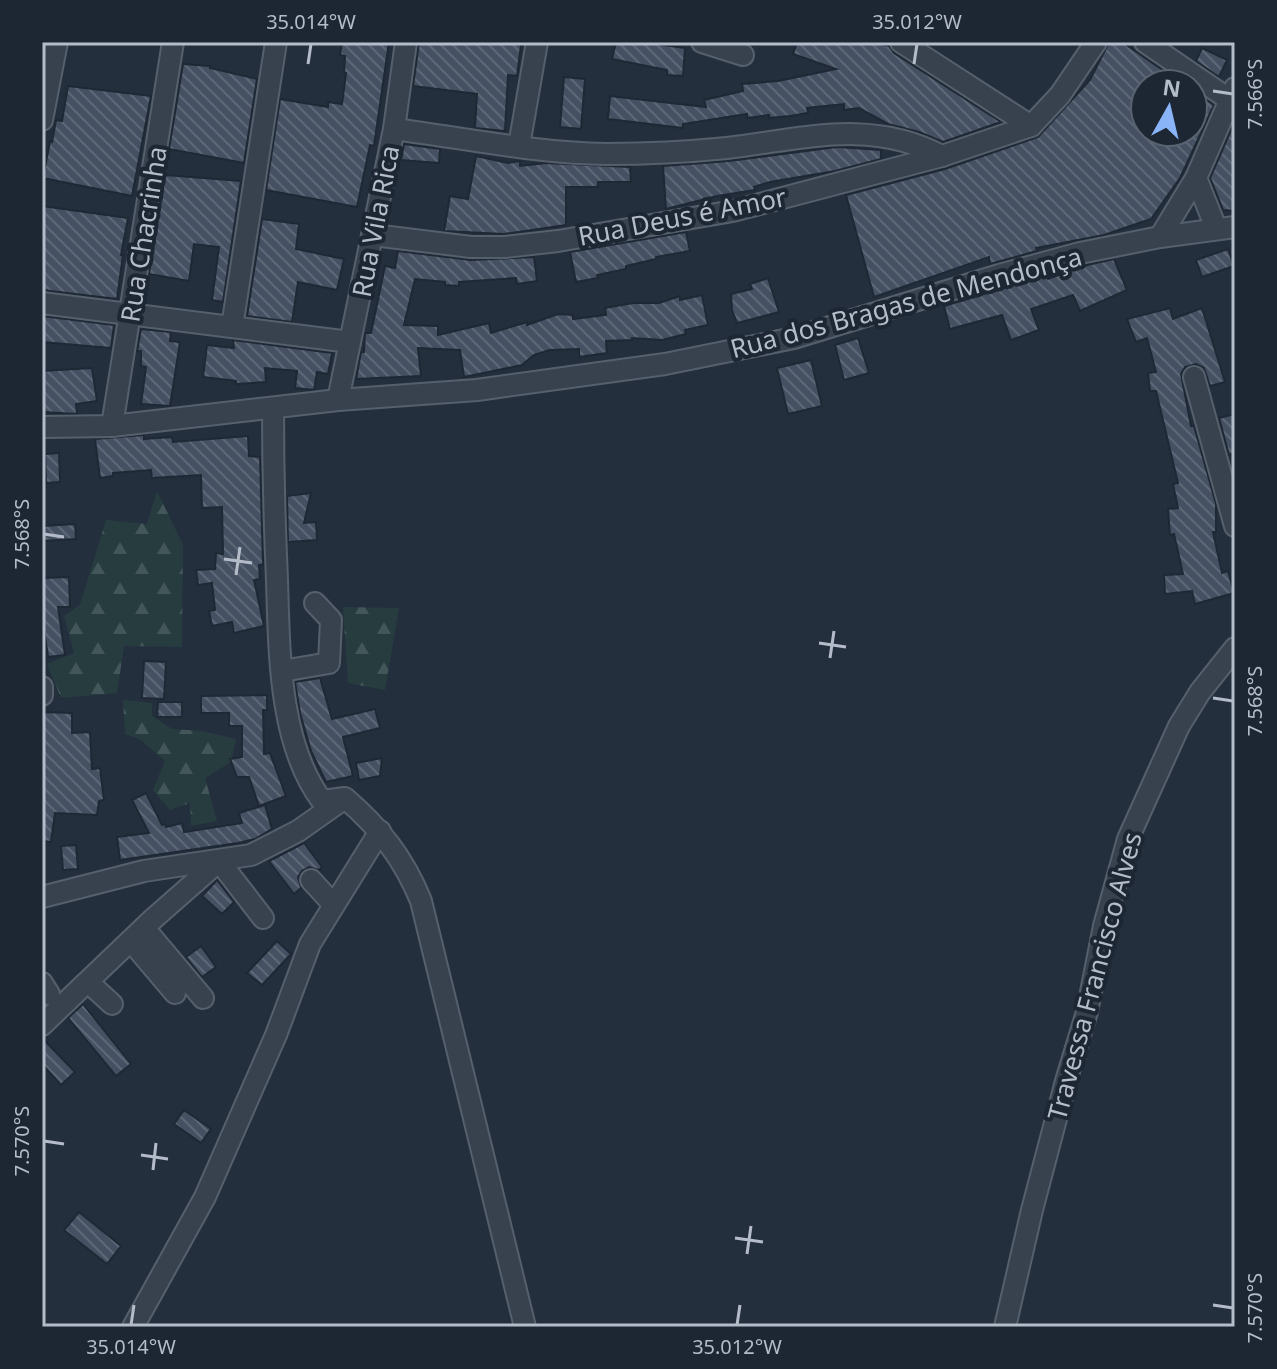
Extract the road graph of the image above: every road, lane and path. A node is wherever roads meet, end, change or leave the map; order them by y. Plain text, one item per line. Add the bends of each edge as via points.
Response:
1 (57, 42) edge
2 (173, 42) edge
3 (276, 42) edge
4 (406, 42) edge
5 (537, 42) edge
6 (702, 42) edge
7 (901, 42) edge
8 (1096, 42) edge
9 (1145, 42) edge
10 (743, 55) dead end
11 (1232, 94) edge
12 (42, 114) edge
13 (1031, 126) junction
14 (394, 129) junction
15 (519, 146) junction
16 (942, 156) junction
17 (1196, 178) junction
18 (1226, 227) edge
19 (373, 235) junction
20 (1160, 237) junction
21 (42, 303) edge
22 (130, 314) junction
23 (232, 327) junction
24 (350, 342) junction
25 (1194, 377) dead end
26 (338, 400) junction
27 (273, 408) junction
28 (112, 426) junction
29 (42, 427) edge
30 (1235, 526) edge
31 (315, 603) dead end
32 (1235, 648) edge
33 (282, 671) junction
34 (42, 687) edge
35 (42, 695) edge
36 (345, 798) junction
37 (380, 831) junction
38 (219, 861) junction
39 (311, 880) dead end
40 (42, 897) edge
41 (333, 904) junction
42 (263, 918) dead end
43 (137, 934) junction
44 (88, 982) junction
45 (175, 993) dead end
46 (203, 998) dead end
47 (112, 1004) dead end
48 (42, 1025) edge
49 (133, 1327) edge
50 (525, 1327) edge
51 (1005, 1327) edge

1 - 12 street
2 - 22 street, Rua Chacrinha
3 - 23 street
4 - 14 street, Rua Vila Rica
5 - 15 street
6 - 10 street
7 - 13 street
8 - 13 street
9 - 11 street
11 - 17 street
13 - 16 street, Rua Deus é Amor
14 - 15 street
14 - 19 street, Rua Vila Rica
15 - 16 street via 603,154 673,152 850,133 903,139
16 - 19 street, Rua Deus é Amor via 733,211 558,241 471,247
17 - 18 street
17 - 20 street
18 - 20 street, Rua dos Bragas de Mendonça
19 - 24 street, Rua Vila Rica
20 - 26 street, Rua dos Bragas de Mendonça via 999,275 794,338 705,356 546,382
21 - 22 street
22 - 23 street
22 - 28 street, Rua Chacrinha
23 - 24 street
24 - 26 street, Rua Vila Rica
25 - 30 street
26 - 27 street, Rua dos Bragas de Mendonça
27 - 28 street, Rua dos Bragas de Mendonça
27 - 33 street
28 - 29 street, Rua dos Bragas de Mendonça
31 - 33 street via 331,620 332,671
32 - 51 street, Travessa Francisco Alves via 1179,726 1128,839
33 - 36 street via 302,767 322,801
34 - 35 street
36 - 37 street
36 - 38 street via 262,851
37 - 41 street
37 - 50 street via 408,870 421,901
38 - 40 street via 144,871
38 - 42 street
38 - 43 street
39 - 41 street
41 - 49 street via 310,944 205,1197
43 - 44 street
43 - 45 street
43 - 46 street
44 - 47 street
44 - 48 street

